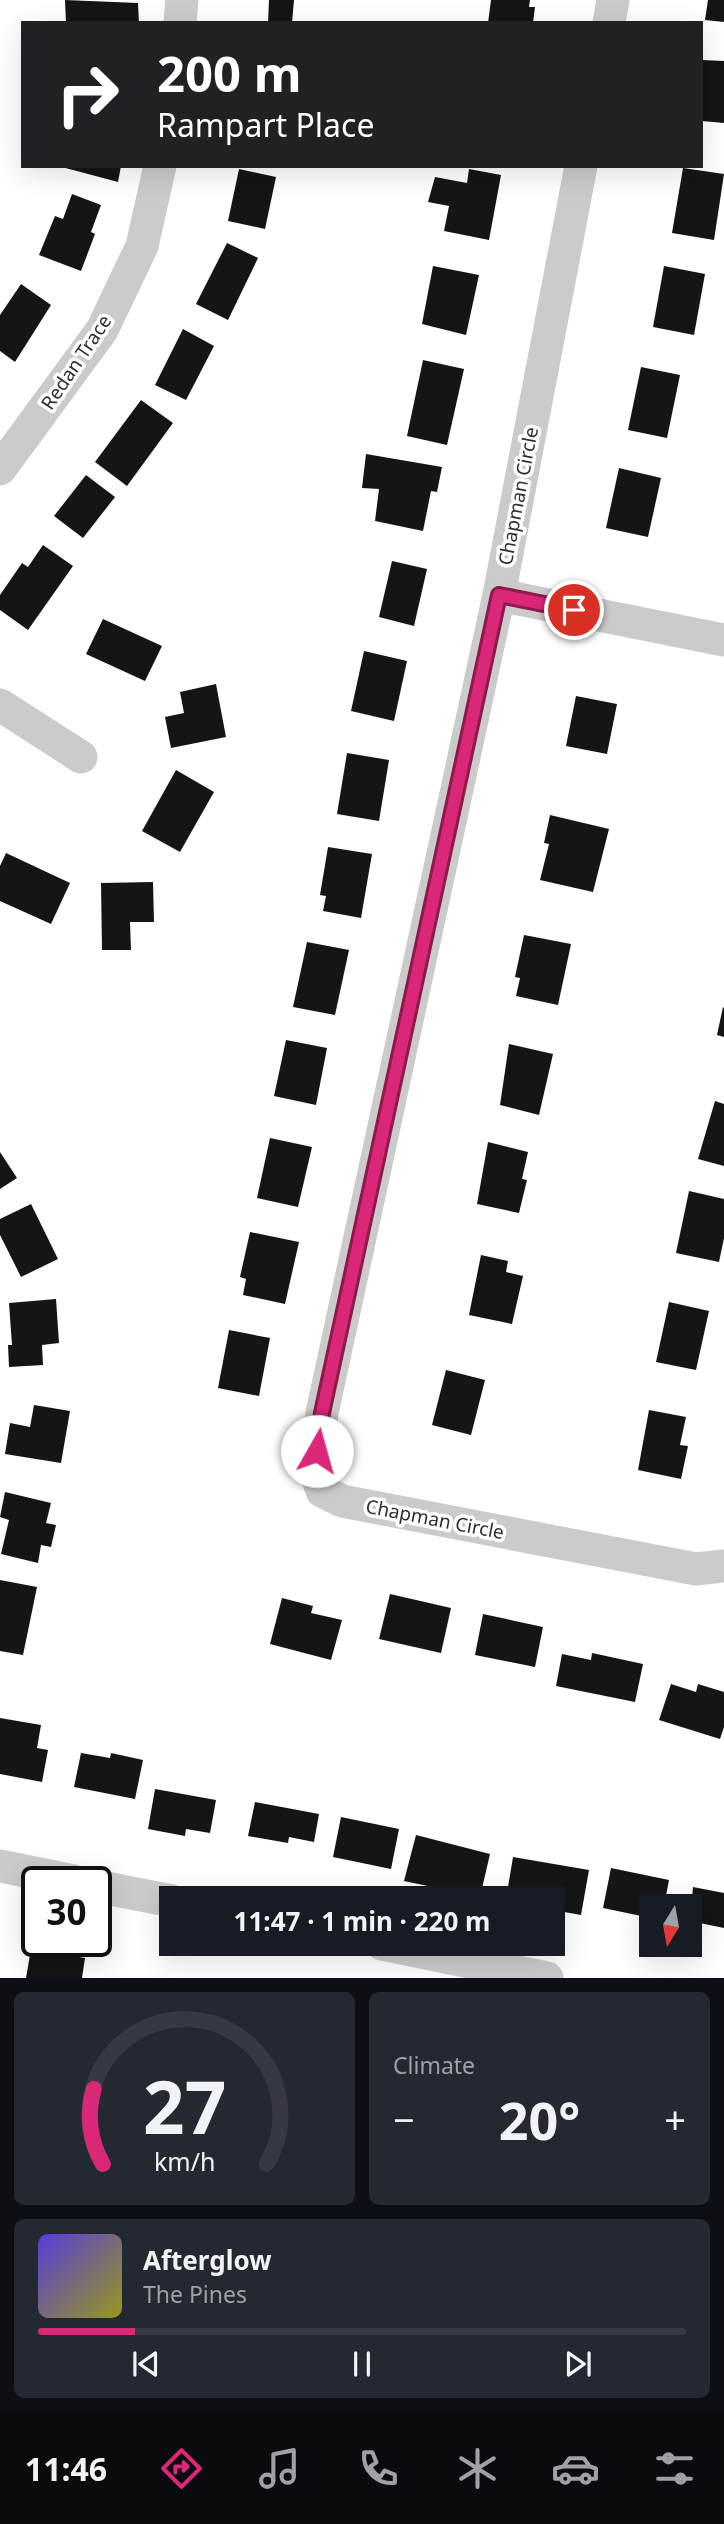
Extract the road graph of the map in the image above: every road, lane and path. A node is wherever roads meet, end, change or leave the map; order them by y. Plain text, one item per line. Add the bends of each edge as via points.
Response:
1 (182, 0) edge
2 (614, 0) edge
3 (180, 21) edge
4 (609, 21) edge
5 (160, 168) edge
6 (582, 168) edge
7 (0, 469) edge
8 (499, 595) junction
9 (724, 640) edge
10 (0, 705) edge
11 (81, 757) dead end
12 (724, 1566) edge
13 (0, 1866) edge
14 (21, 1870) edge
15 (112, 1889) edge
16 (159, 1898) edge
17 (440, 1956) edge
18 (547, 1978) edge

1 - 3 street
2 - 4 street
5 - 7 street, Redan Trace via 142,246 102,330
6 - 8 street, Chapman Circle
8 - 9 street
8 - 12 street, Chapman Circle via 322,1413 315,1470 322,1491 342,1501 696,1569
10 - 11 street
13 - 14 street
15 - 16 street
17 - 18 street

